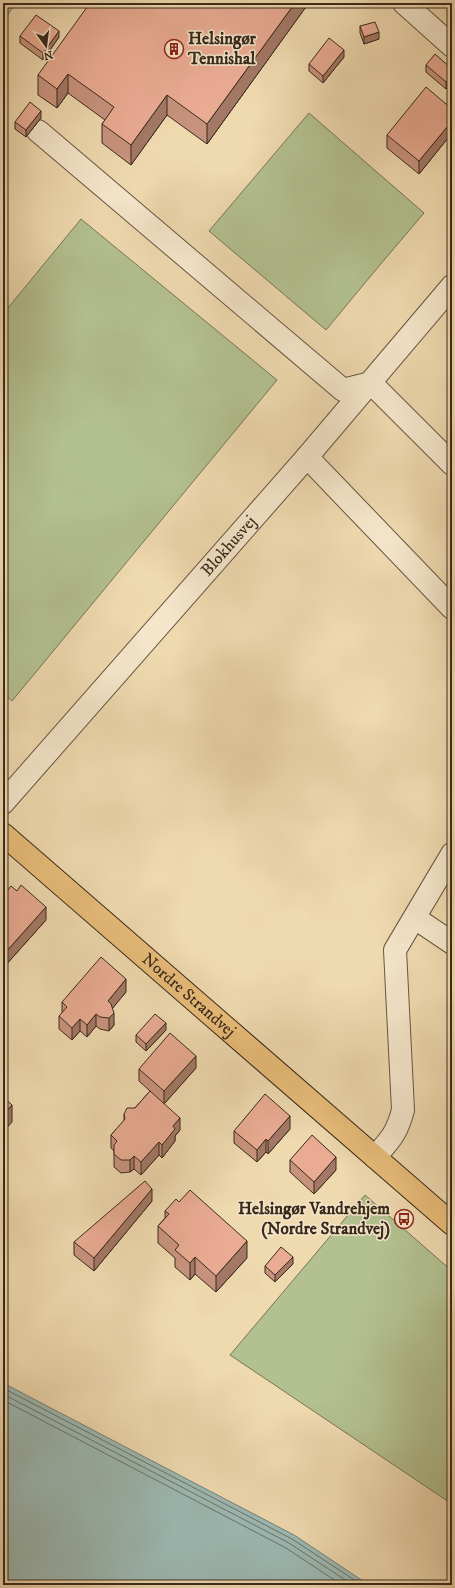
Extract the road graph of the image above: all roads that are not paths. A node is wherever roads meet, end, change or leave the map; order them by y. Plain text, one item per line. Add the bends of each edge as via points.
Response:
1 (404, 3) edge
2 (452, 46) edge
3 (38, 131) dead end
4 (452, 286) edge
5 (371, 383) junction
6 (448, 451) edge
7 (307, 457) junction
8 (452, 608) edge
9 (3, 804) edge
10 (3, 834) edge
11 (452, 854) edge
12 (414, 918) junction
13 (452, 943) edge
14 (375, 1157) junction
15 (452, 1224) edge

1 - 2 street
3 - 5 street via 342,390
4 - 5 street, Blokhusvej
5 - 6 street
5 - 7 street, Blokhusvej
7 - 8 street
7 - 9 street, Blokhusvej
10 - 14 main road, Nordre Strandvej
11 - 12 street
12 - 13 street
12 - 14 street via 395,950 403,1110 399,1126
14 - 15 main road, Nordre Strandvej

